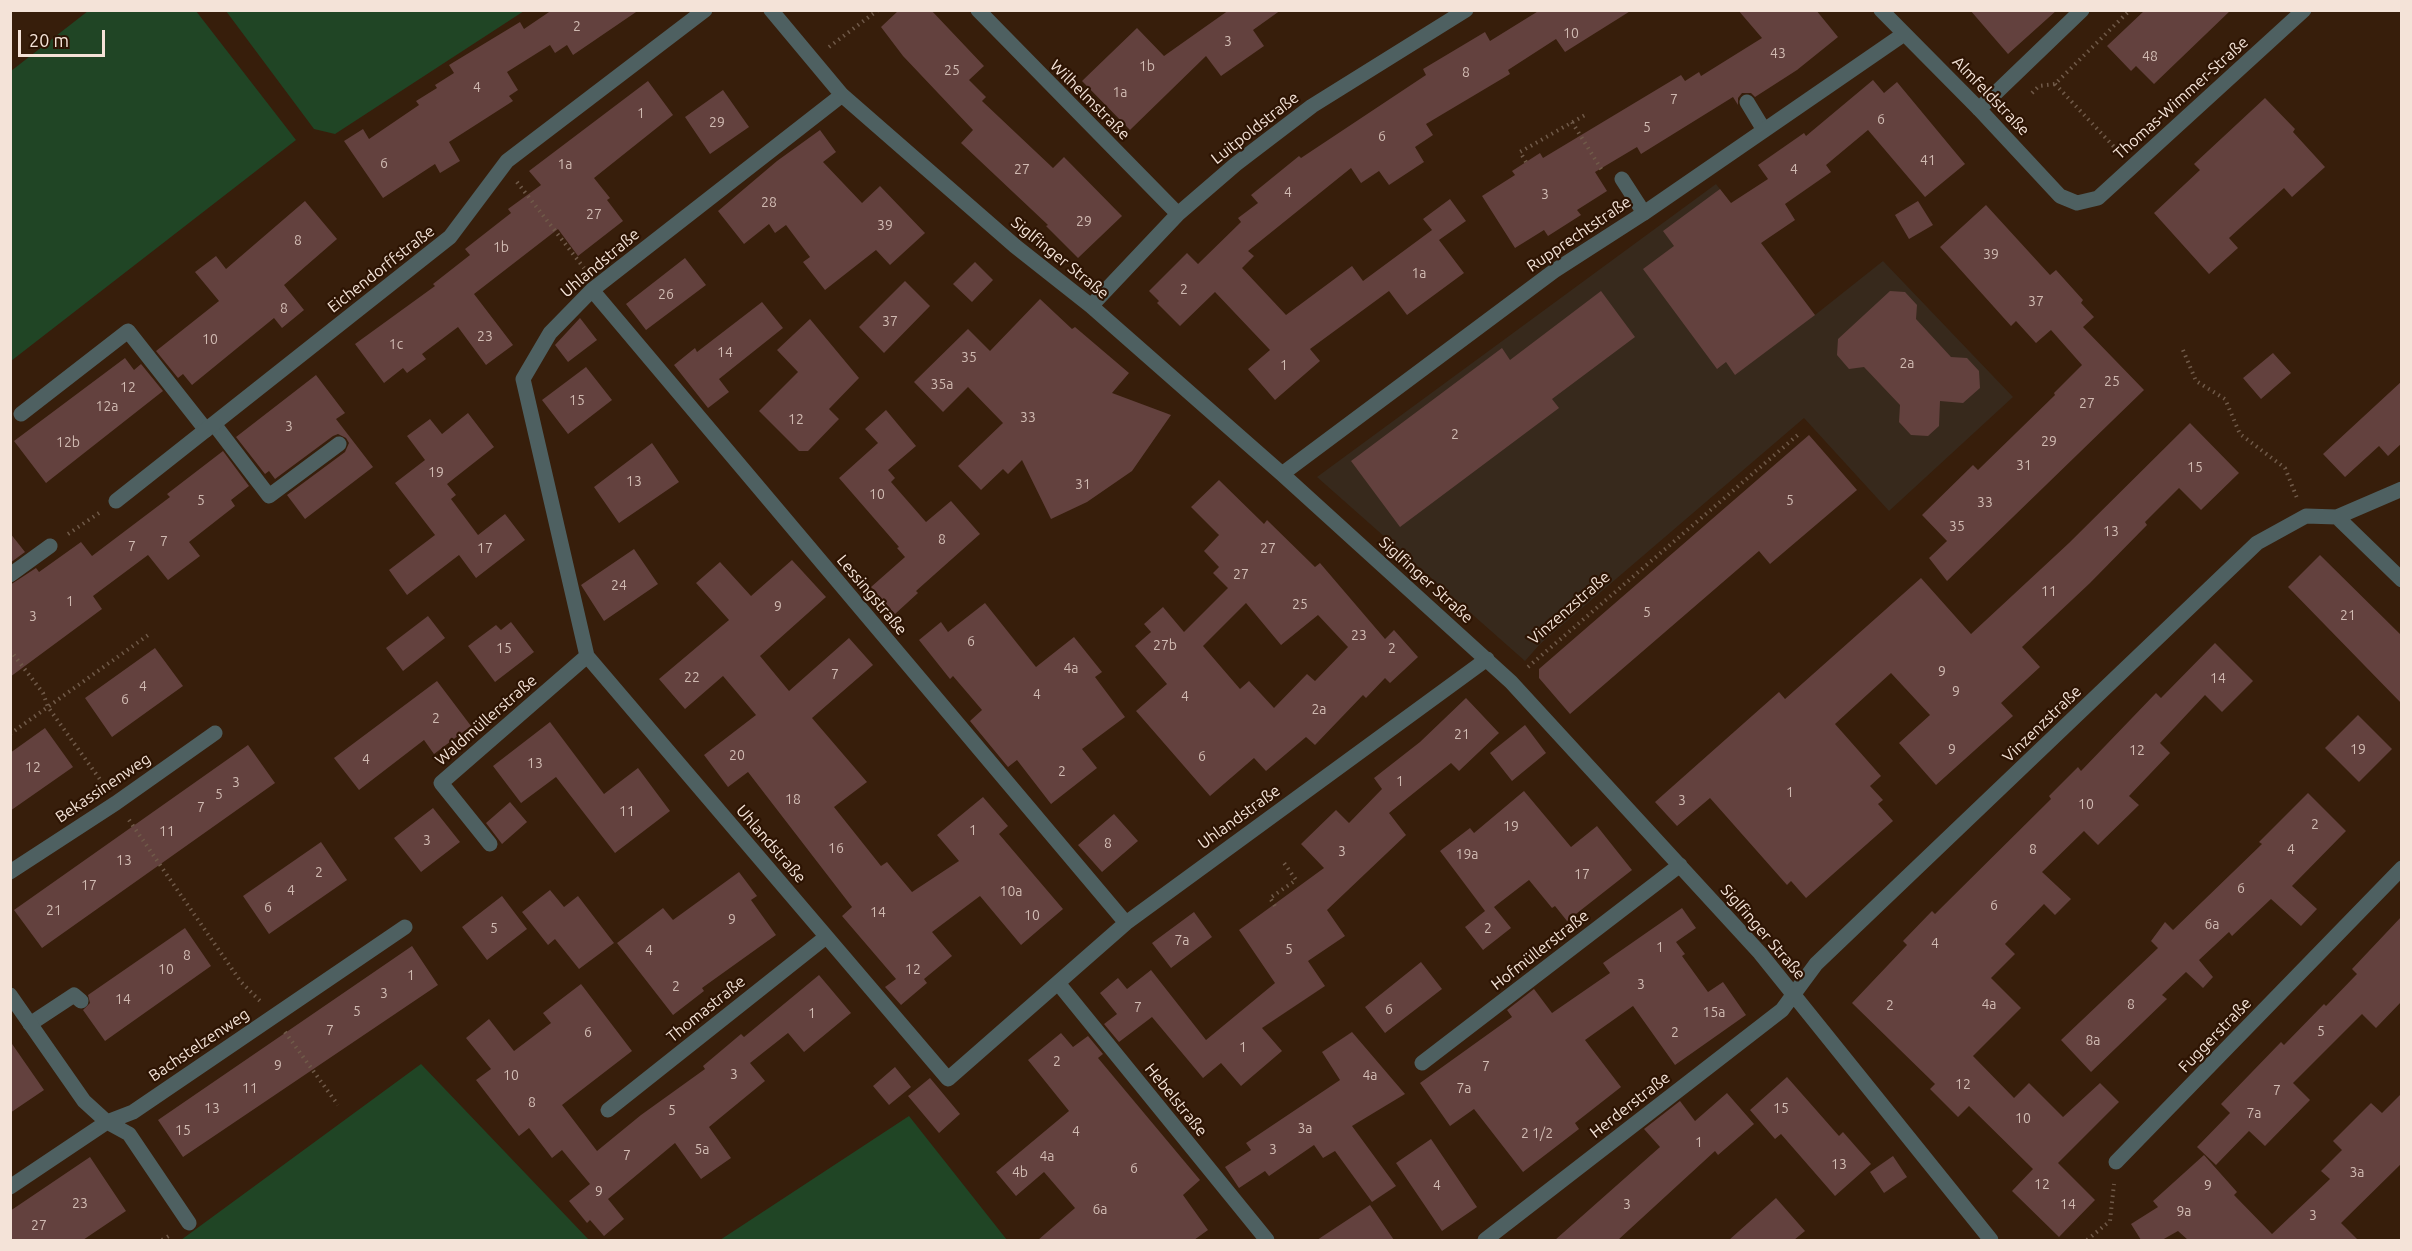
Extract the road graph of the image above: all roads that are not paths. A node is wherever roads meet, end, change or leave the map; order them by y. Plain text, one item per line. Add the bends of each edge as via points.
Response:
1 (705, 10) edge
2 (771, 10) edge
3 (978, 10) edge
4 (1466, 10) edge
5 (1881, 10) edge
6 (2082, 10) edge
7 (2304, 10) edge
8 (1904, 34) junction
9 (842, 95) junction
10 (1747, 102) dead end
11 (1978, 109) junction
12 (1764, 130) junction
13 (1622, 179) dead end
14 (2077, 203) joint
15 (1644, 213) junction
16 (1178, 214) junction
17 (595, 287) junction
18 (1091, 306) junction
19 (21, 414) dead end
20 (210, 427) junction
21 (339, 444) dead end
22 (1282, 474) junction
23 (2402, 489) edge
24 (116, 501) road end
25 (2337, 517) junction
26 (50, 546) road end
27 (10, 575) edge
28 (2402, 580) edge
29 (587, 656) junction
30 (1487, 659) junction
31 (215, 733) dead end
32 (490, 844) dead end
33 (1680, 865) junction
34 (2402, 868) edge
35 (10, 872) edge
36 (1126, 923) junction
37 (405, 927) dead end
38 (826, 936) junction
39 (1058, 983) junction
40 (10, 995) edge
41 (1794, 995) junction
42 (81, 1001) dead end
43 (15, 1011) edge
44 (30, 1024) junction
45 (1422, 1063) dead end
46 (609, 1110) dead end
47 (107, 1122) junction
48 (2116, 1162) road end
49 (10, 1187) edge
50 (189, 1223) dead end
51 (1267, 1240) edge
52 (1485, 1240) edge
53 (1991, 1240) edge

1 - 20 street, Eichendorffstraße via 507,161 450,237
2 - 9 street, Siglfinger Straße
3 - 16 street, Wilhelmstraße
4 - 16 street, Luitpoldstraße via 1312,106
5 - 8 street, Almfeldstraße
6 - 11 street
7 - 14 street, Thomas-Wimmer-Straße via 2098,198
8 - 11 street, Almfeldstraße
8 - 12 street, Rupprechtstraße
9 - 17 street, Uhlandstraße
9 - 18 street, Siglfinger Straße via 1015,246
10 - 12 street
11 - 14 street, Almfeldstraße via 2060,196
12 - 15 street, Rupprechtstraße
13 - 15 street
15 - 22 street, Rupprechtstraße via 1554,272
16 - 18 street, Luitpoldstraße
17 - 29 street, Uhlandstraße via 550,333 523,379
17 - 36 street, Lessingstraße
18 - 22 street, Siglfinger Straße
19 - 20 street via 128,331
20 - 21 street via 269,496
20 - 24 street, Eichendorffstraße
22 - 30 street, Siglfinger Straße
23 - 25 street
25 - 28 street
25 - 41 street, Vinzenzstraße via 2306,516 2257,543 1816,964
26 - 27 street
29 - 32 street, Waldmüllerstraße via 441,783
29 - 38 street, Uhlandstraße
30 - 33 street, Siglfinger Straße
30 - 36 street, Uhlandstraße
31 - 35 street, Bekassinenweg
33 - 41 street, Siglfinger Straße
33 - 45 street, Hofmüllerstraße
34 - 48 street, Fuggerstraße
36 - 39 street, Uhlandstraße
37 - 47 street, Bachstelzenweg via 133,1112
38 - 39 street, Uhlandstraße via 948,1079
38 - 46 street, Thomastraße
39 - 51 street, Hebelstraße
40 - 43 street
41 - 52 street, Herderstraße via 1782,1010
41 - 53 street, Siglfinger Straße
42 - 44 street via 74,995
43 - 44 street
44 - 47 street via 84,1101
47 - 49 street, Bachstelzenweg
47 - 50 street via 129,1134

